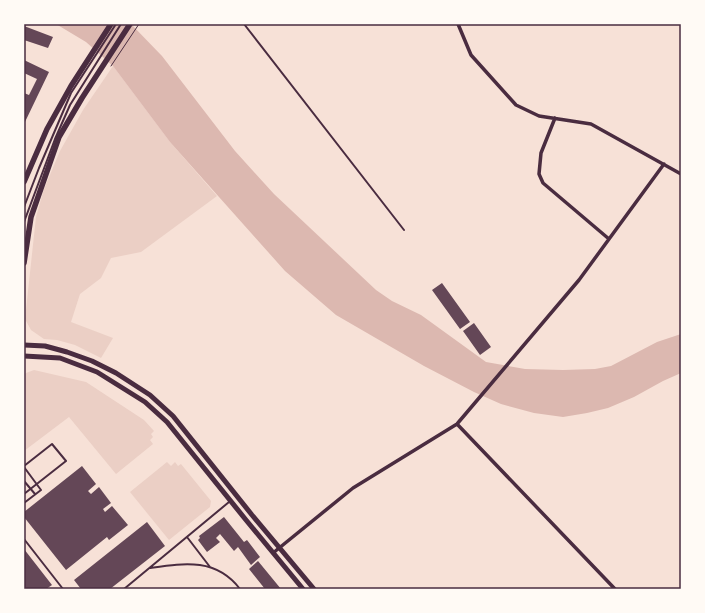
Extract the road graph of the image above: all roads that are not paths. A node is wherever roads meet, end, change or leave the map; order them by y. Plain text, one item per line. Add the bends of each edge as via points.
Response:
1 (111, 24) edge
2 (115, 24) edge
3 (121, 24) edge
4 (130, 24) edge
5 (244, 24) edge
6 (458, 24) edge
7 (96, 52) junction
8 (555, 118) junction
9 (664, 164) junction
10 (681, 174) edge
11 (24, 182) edge
12 (24, 207) edge
13 (24, 222) edge
14 (404, 230) dead end
15 (609, 239) junction
16 (24, 263) edge
17 (24, 346) edge
18 (24, 356) edge
19 (457, 424) junction
20 (24, 466) edge
21 (24, 480) edge
22 (37, 484) junction
23 (30, 489) junction
24 (24, 494) edge
25 (35, 494) junction
26 (230, 501) junction
27 (24, 503) edge
28 (186, 537) junction
29 (24, 539) edge
30 (279, 548) junction
31 (273, 553) junction
32 (149, 568) junction
33 (211, 568) junction
34 (63, 589) edge
35 (124, 589) edge
36 (240, 589) edge
37 (303, 589) edge
38 (314, 589) edge
39 (615, 589) edge

1 - 7 main road
2 - 7 lane
3 - 13 lane via 70,105
4 - 16 main road via 59,138 31,217
5 - 14 lane
6 - 8 street via 471,55 516,105 539,116
7 - 11 main road via 72,86 47,130
7 - 12 lane via 71,94
8 - 9 street via 591,124
8 - 15 street via 541,153 539,174 543,183
9 - 10 street
9 - 15 street
15 - 19 street via 579,280
17 - 30 main road via 45,346 92,361 150,395 173,416
18 - 26 main road via 60,358 97,372 145,402 167,422
19 - 30 street via 353,488
19 - 39 street
20 - 22 lane
20 - 22 lane via 52,444 66,461
21 - 23 lane
22 - 23 lane
22 - 25 lane via 41,490
23 - 24 lane
23 - 25 lane
25 - 27 lane
26 - 28 lane
26 - 31 main road
28 - 32 lane
28 - 33 lane
29 - 34 lane
30 - 31 street
30 - 38 main road
31 - 37 main road
32 - 33 lane via 195,564
32 - 35 lane
33 - 36 lane via 217,569

